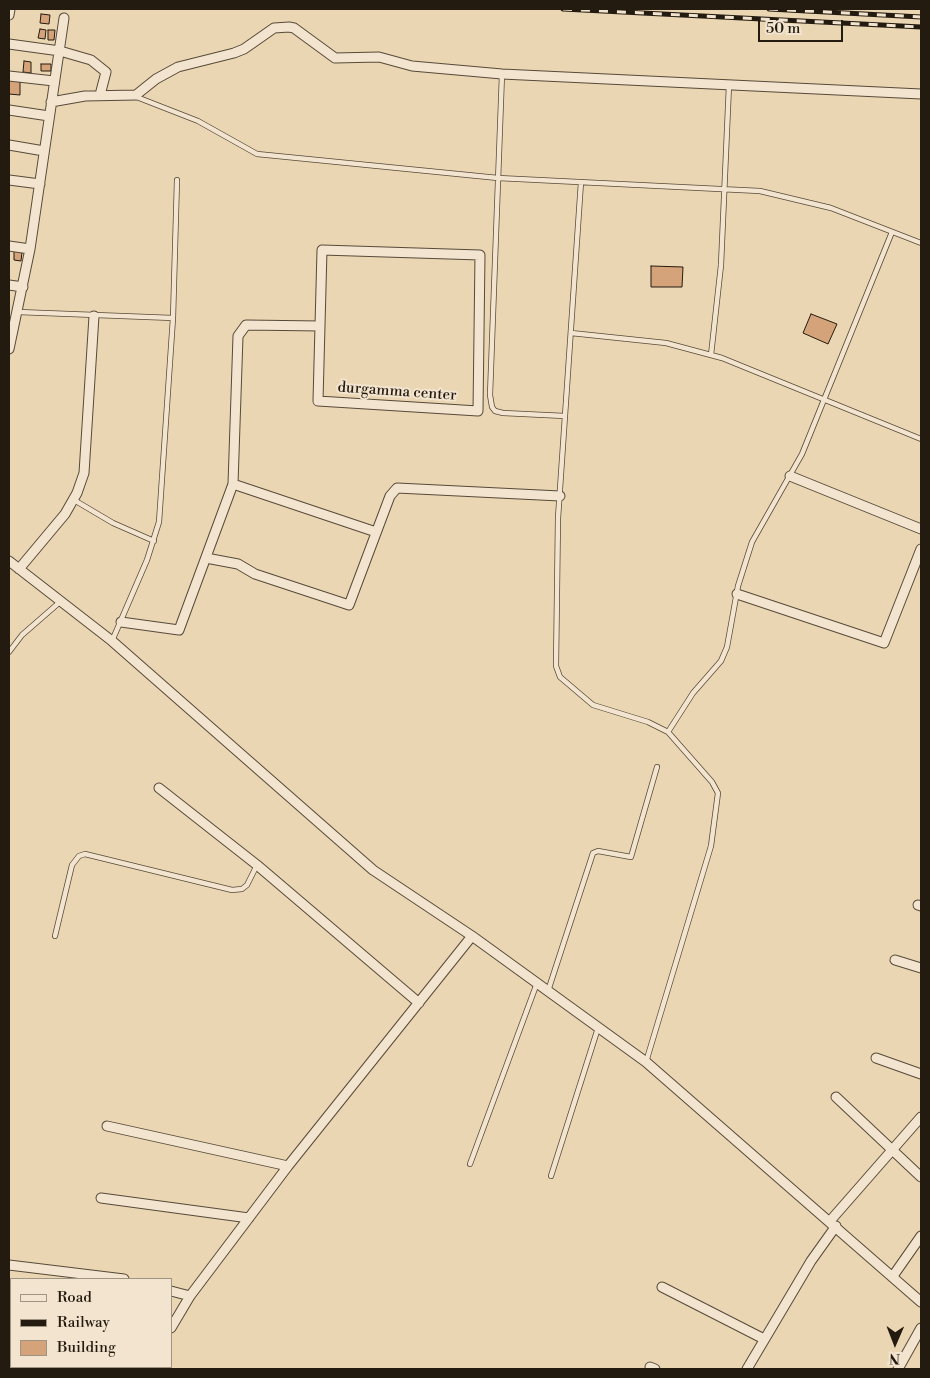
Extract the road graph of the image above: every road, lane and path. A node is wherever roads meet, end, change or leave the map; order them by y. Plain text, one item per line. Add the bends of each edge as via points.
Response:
1 (10, 9) edge
2 (9, 15) edge
3 (64, 18) dead end
4 (9, 44) edge
5 (60, 50) junction
6 (502, 74) junction
7 (9, 76) edge
8 (54, 81) junction
9 (729, 85) junction
10 (921, 94) edge
11 (100, 95) junction
12 (132, 96) junction
13 (51, 102) junction
14 (9, 110) edge
15 (49, 116) junction
16 (9, 145) edge
17 (44, 151) junction
18 (498, 178) junction
19 (9, 180) edge
20 (177, 180) dead end
21 (580, 182) junction
22 (40, 184) junction
23 (725, 189) junction
24 (892, 232) junction
25 (921, 243) edge
26 (9, 246) edge
27 (30, 249) junction
28 (9, 285) edge
29 (23, 287) junction
30 (18, 312) junction
31 (94, 316) junction
32 (173, 318) junction
33 (320, 326) junction
34 (571, 333) junction
35 (9, 349) edge
36 (711, 355) junction
37 (824, 401) junction
38 (565, 416) junction
39 (921, 439) edge
40 (790, 476) junction
41 (234, 484) junction
42 (560, 496) junction
43 (74, 500) junction
44 (921, 529) edge
45 (376, 532) junction
46 (154, 541) junction
47 (921, 549) edge
48 (206, 558) junction
49 (9, 561) edge
50 (19, 569) junction
51 (736, 594) junction
52 (61, 601) junction
53 (120, 622) junction
54 (112, 641) junction
55 (9, 652) edge
56 (668, 732) junction
57 (657, 767) dead end
58 (159, 788) dead end
59 (257, 865) junction
60 (55, 936) dead end
61 (472, 936) junction
62 (894, 960) dead end
63 (921, 968) edge
64 (536, 983) junction
65 (548, 992) junction
66 (419, 1003) junction
67 (598, 1028) junction
68 (876, 1058) dead end
69 (646, 1062) junction
70 (921, 1074) edge
71 (836, 1098) dead end
72 (921, 1116) edge
73 (107, 1126) dead end
74 (893, 1149) junction
75 (470, 1164) dead end
76 (288, 1166) junction
77 (551, 1176) dead end
78 (921, 1177) edge
79 (101, 1198) dead end
80 (249, 1218) junction
81 (833, 1224) junction
82 (921, 1236) edge
83 (9, 1265) edge
84 (893, 1276) junction
85 (116, 1278) edge
86 (662, 1287) dead end
87 (172, 1291) edge
88 (190, 1296) junction
89 (921, 1302) edge
90 (172, 1326) edge
91 (921, 1328) edge
92 (764, 1339) junction
93 (747, 1369) edge
94 (898, 1369) edge

1 - 2 street
3 - 5 street
4 - 5 street
5 - 8 street
5 - 11 street via 91,60 106,72
6 - 9 street
6 - 12 street via 412,66 380,57 334,58 289,27 274,28 244,50 178,66
6 - 18 lane
7 - 8 street
8 - 13 street
9 - 10 street
9 - 23 lane
11 - 12 street
11 - 13 street
12 - 18 lane via 198,121 257,154
13 - 15 street
14 - 15 street
15 - 17 street
16 - 17 street
17 - 22 street
18 - 21 lane
18 - 38 lane via 492,407 503,413
19 - 22 street
20 - 32 lane
21 - 23 lane
21 - 34 lane
22 - 27 street
23 - 24 lane via 760,191 832,208
23 - 36 lane
24 - 25 lane
24 - 37 lane
26 - 27 street
27 - 29 street
28 - 29 street
29 - 30 street
30 - 31 lane
30 - 35 street
31 - 32 lane
31 - 43 street via 84,473
32 - 46 lane via 159,522
33 - 33 street, durgamma center via 318,401 478,411 480,255 322,250
33 - 41 street via 246,325 238,336
34 - 36 lane via 666,343
34 - 38 lane
36 - 37 lane
37 - 39 lane
37 - 40 lane
38 - 42 lane
40 - 44 street
40 - 51 lane via 752,542
41 - 45 street
41 - 48 street
42 - 45 street via 397,488 390,496
42 - 56 lane via 556,666 560,677 593,705 648,722
43 - 46 lane via 112,523
43 - 50 street
45 - 48 street via 349,606 255,574 238,564
46 - 53 lane
47 - 51 street via 884,643
48 - 53 street via 179,630
49 - 50 street
50 - 52 street
51 - 56 lane via 727,647 721,661 693,693
52 - 54 street
52 - 55 lane via 22,635
53 - 54 lane
54 - 61 street via 373,870
56 - 69 lane via 712,782 718,793 718,804 711,846
57 - 65 lane via 631,858 598,851 592,853
58 - 59 street
59 - 60 lane via 248,885 232,890 85,854 79,856 72,865
59 - 66 street
61 - 64 street
61 - 66 street
62 - 63 street
64 - 65 street
64 - 75 lane
65 - 67 street
66 - 76 street
67 - 69 street
67 - 77 lane
68 - 70 street
69 - 81 street
71 - 74 street
72 - 74 street
73 - 76 street
74 - 78 street
74 - 81 street
76 - 80 street
79 - 80 street
80 - 88 street
81 - 84 street
81 - 92 street
82 - 84 street
83 - 85 street
84 - 89 street
86 - 92 street
87 - 88 street
88 - 90 street
91 - 94 street
92 - 93 street

